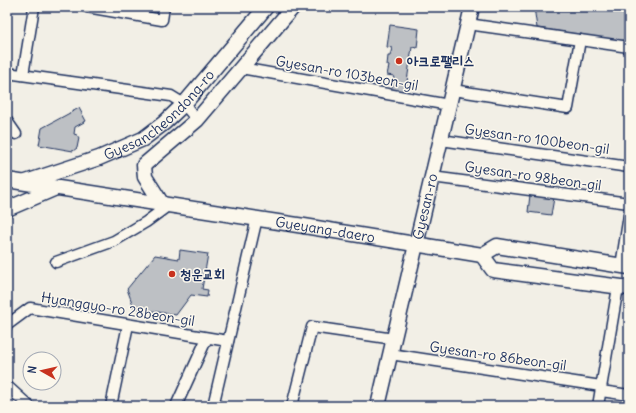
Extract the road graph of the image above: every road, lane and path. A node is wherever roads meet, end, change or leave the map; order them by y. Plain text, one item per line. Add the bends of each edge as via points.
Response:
1 (34, 7) edge
2 (86, 7) edge
3 (164, 7) edge
4 (266, 7) edge
5 (293, 7) edge
6 (472, 7) edge
7 (468, 24) junction
8 (580, 40) junction
9 (629, 47) edge
10 (241, 68) junction
11 (7, 73) edge
12 (23, 75) junction
13 (453, 90) junction
14 (184, 104) junction
15 (449, 105) junction
16 (197, 120) junction
17 (7, 121) edge
18 (16, 134) dead end
19 (441, 140) junction
20 (629, 167) edge
21 (432, 177) junction
22 (7, 180) edge
23 (24, 183) junction
24 (56, 188) junction
25 (629, 203) edge
26 (165, 204) junction
27 (7, 208) edge
28 (629, 215) edge
29 (257, 218) junction
30 (416, 244) junction
31 (482, 255) junction
32 (56, 262) dead end
33 (625, 266) edge
34 (623, 288) edge
35 (7, 325) edge
36 (128, 325) junction
37 (207, 338) junction
38 (394, 339) junction
39 (228, 341) junction
40 (390, 354) junction
41 (7, 386) edge
42 (601, 388) junction
43 (629, 395) edge
44 (29, 406) edge
45 (111, 406) edge
46 (176, 406) edge
47 (213, 406) edge
48 (292, 406) edge
49 (378, 406) edge
50 (598, 406) edge

1 - 12 street
2 - 3 street via 162,20
4 - 14 street, Gyesancheondong-ro
5 - 10 street, Gyesancheondong-ro
6 - 7 street, Gyesan-ro
7 - 8 street
7 - 13 street, Gyesan-ro
8 - 9 street
8 - 13 street via 568,108
10 - 15 street, Gyesan-ro 103beon-gil
10 - 16 street, Gyesancheondong-ro
11 - 12 street
12 - 14 street via 171,96
13 - 15 street, Gyesan-ro
14 - 16 street
14 - 23 street, Gyesancheondong-ro via 143,139 99,158
15 - 19 street, Gyesan-ro
16 - 26 street, Gyesancheondong-ro via 144,165 145,177
17 - 18 street
19 - 20 street, Gyesan-ro 100beon-gil
19 - 21 street, Gyesan-ro
21 - 25 street, Gyesan-ro 98beon-gil
21 - 30 street, Gyesan-ro
22 - 23 street, Gyeyang-daero
23 - 24 street, Gyeyang-daero
24 - 26 street, Gyeyang-daero
24 - 27 street
26 - 29 street, Gyeyang-daero
26 - 32 street via 146,222 114,241
28 - 33 street
29 - 30 street, Gyeyang-daero
29 - 39 street
30 - 31 street, Gyeyang-daero
30 - 38 street, Gyesan-ro
31 - 33 street via 497,246
31 - 34 street via 493,270
34 - 42 street
35 - 36 street, Hyanggyo-ro 28beon-gil via 30,308
36 - 37 street, Hyanggyo-ro 28beon-gil
36 - 45 street
37 - 39 street, Hyanggyo-ro 28beon-gil
37 - 46 street
38 - 40 street, Gyesan-ro
38 - 48 street via 312,327
39 - 47 street
40 - 42 street, Gyesan-ro 86beon-gil
40 - 49 street, Gyesan-ro
41 - 44 street
42 - 43 street, Gyesan-ro 86beon-gil
42 - 50 street

